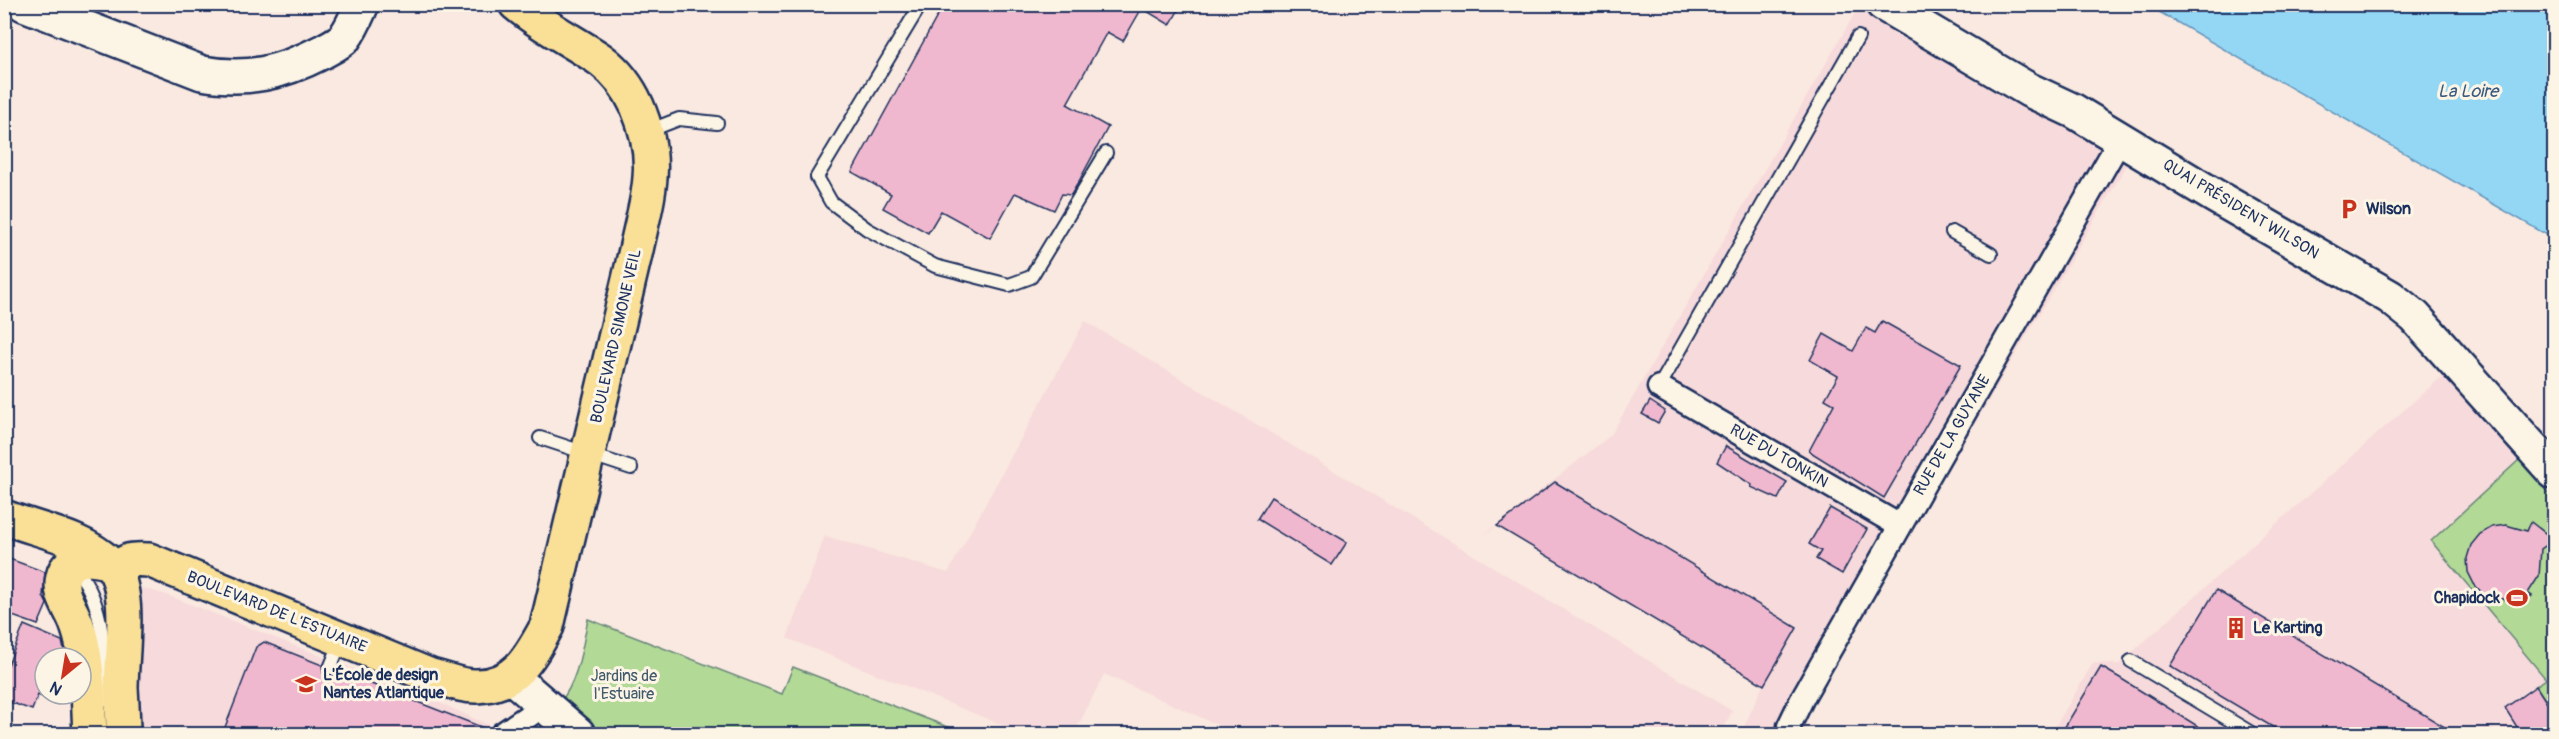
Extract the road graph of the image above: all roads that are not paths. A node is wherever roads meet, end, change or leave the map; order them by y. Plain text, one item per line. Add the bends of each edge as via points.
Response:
1 (24, 4) edge
2 (362, 4) edge
3 (516, 4) edge
4 (921, 4) edge
5 (1883, 4) edge
6 (1858, 37) dead end
7 (717, 123) dead end
8 (648, 131) junction
9 (2121, 138) junction
10 (1106, 153) dead end
11 (1952, 232) dead end
12 (1991, 254) dead end
13 (1659, 387) joint
14 (540, 438) dead end
15 (587, 455) junction
16 (631, 468) dead end
17 (2554, 472) edge
18 (1900, 526) junction
19 (43, 541) edge
20 (113, 568) junction
21 (2131, 661) dead end
22 (512, 677) junction
23 (543, 706) junction
24 (106, 727) edge
25 (502, 735) edge
26 (578, 735) edge
27 (1789, 735) edge
28 (2253, 735) edge

1 - 2 main road via 202,73 231,78 294,66 345,39
3 - 8 main road, BOULEVARD SIMONE VEIL via 603,62 629,88
4 - 10 lane via 817,177 831,202 867,229 935,266 1009,285 1031,277
5 - 9 main road, QUAI PRÉSIDENT WILSON via 2029,90
6 - 13 lane
7 - 8 lane via 679,118
8 - 15 main road, BOULEVARD SIMONE VEIL via 652,154 649,189
9 - 17 main road, QUAI PRÉSIDENT WILSON via 2390,297 2415,317
9 - 18 street, RUE DE LA GUYANE
11 - 12 lane
13 - 18 street, RUE DU TONKIN
14 - 15 lane
15 - 16 lane
15 - 22 main road, BOULEVARD SIMONE VEIL via 547,626 533,652
18 - 27 street, RUE DE LA GUYANE via 1796,711
19 - 20 main road
19 - 20 main road via 36,526 71,540
19 - 24 main road via 64,573 62,588
20 - 22 main road, BOULEVARD DE L'ESTUAIRE via 131,559 149,560 336,653 475,687
20 - 24 main road via 123,605
21 - 28 lane
22 - 23 main road
23 - 25 street
23 - 26 main road

